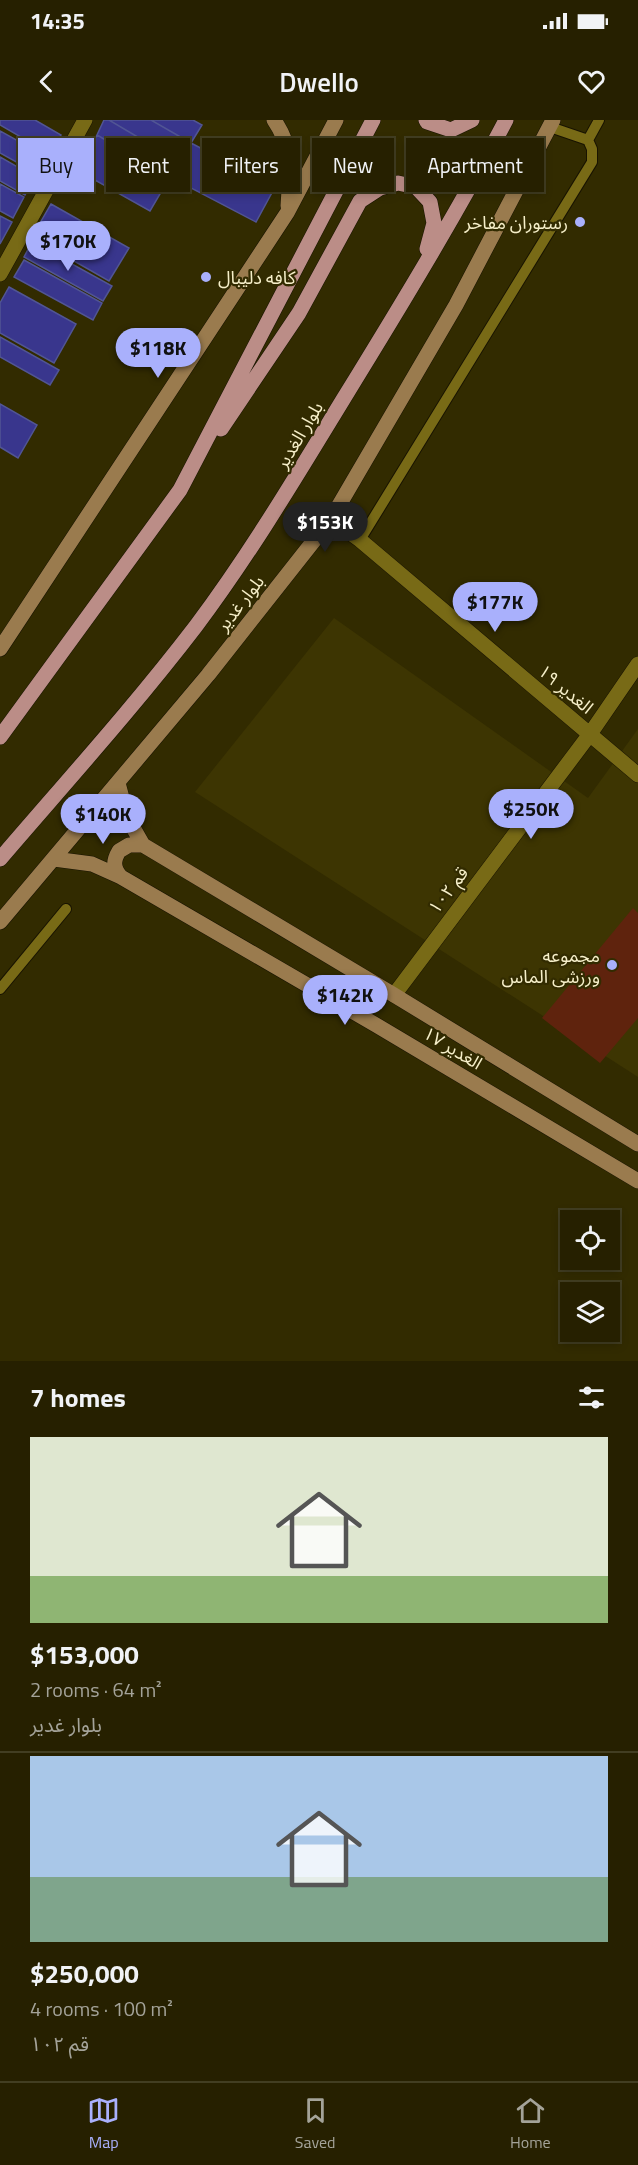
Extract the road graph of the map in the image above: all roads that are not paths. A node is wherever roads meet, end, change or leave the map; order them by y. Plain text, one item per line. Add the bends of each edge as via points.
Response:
1 (85, 120) edge
2 (274, 120) edge
3 (336, 120) edge
4 (373, 120) edge
5 (426, 120) edge
6 (472, 120) edge
7 (506, 120) edge
8 (599, 120) edge
9 (552, 123) edge
10 (588, 140) junction
11 (287, 213) junction
12 (423, 266) junction
13 (0, 274) edge
14 (180, 490) junction
15 (331, 519) junction
16 (360, 540) junction
17 (0, 649) edge
18 (638, 664) edge
19 (590, 735) junction
20 (0, 737) edge
21 (638, 775) edge
22 (118, 783) junction
23 (143, 845) junction
24 (0, 859) edge
25 (54, 859) junction
26 (121, 877) junction
27 (66, 909) dead end
28 (0, 922) edge
29 (0, 989) edge
30 (394, 995) junction
31 (638, 1144) edge
32 (638, 1181) edge

1 - 13 street
2 - 11 main road via 283,134 290,159
3 - 11 main road
4 - 14 main road
5 - 6 main road via 452,130
7 - 12 main road, بلوار الغدیر
8 - 10 lane
9 - 10 lane
9 - 15 main road, بلوار غدیر via 456,305
10 - 16 lane via 592,162
11 - 17 main road
12 - 14 main road via 434,223 430,202 416,187 398,183 380,188 360,201 299,313
12 - 24 main road, بلوار الغدیر via 275,510 196,625 128,711
14 - 20 main road
15 - 16 street, الغدیر ۱۹
15 - 22 main road, بلوار غدیر
16 - 19 street, الغدیر ۱۹
18 - 19 street, قم ۱۰۲
19 - 21 street, الغدیر ۱۹
19 - 30 street, قم ۱۰۲
22 - 23 main road, الغدیر ۱۷ via 127,817
22 - 25 main road, بلوار غدیر
23 - 26 main road via 129,845 119,851 114,864
23 - 30 main road, الغدیر ۱۷
25 - 26 main road, الغدیر ۱۷ via 92,864
25 - 28 main road, بلوار غدیر
26 - 32 main road, الغدیر ۱۷
27 - 29 lane
30 - 31 main road, الغدیر ۱۷

